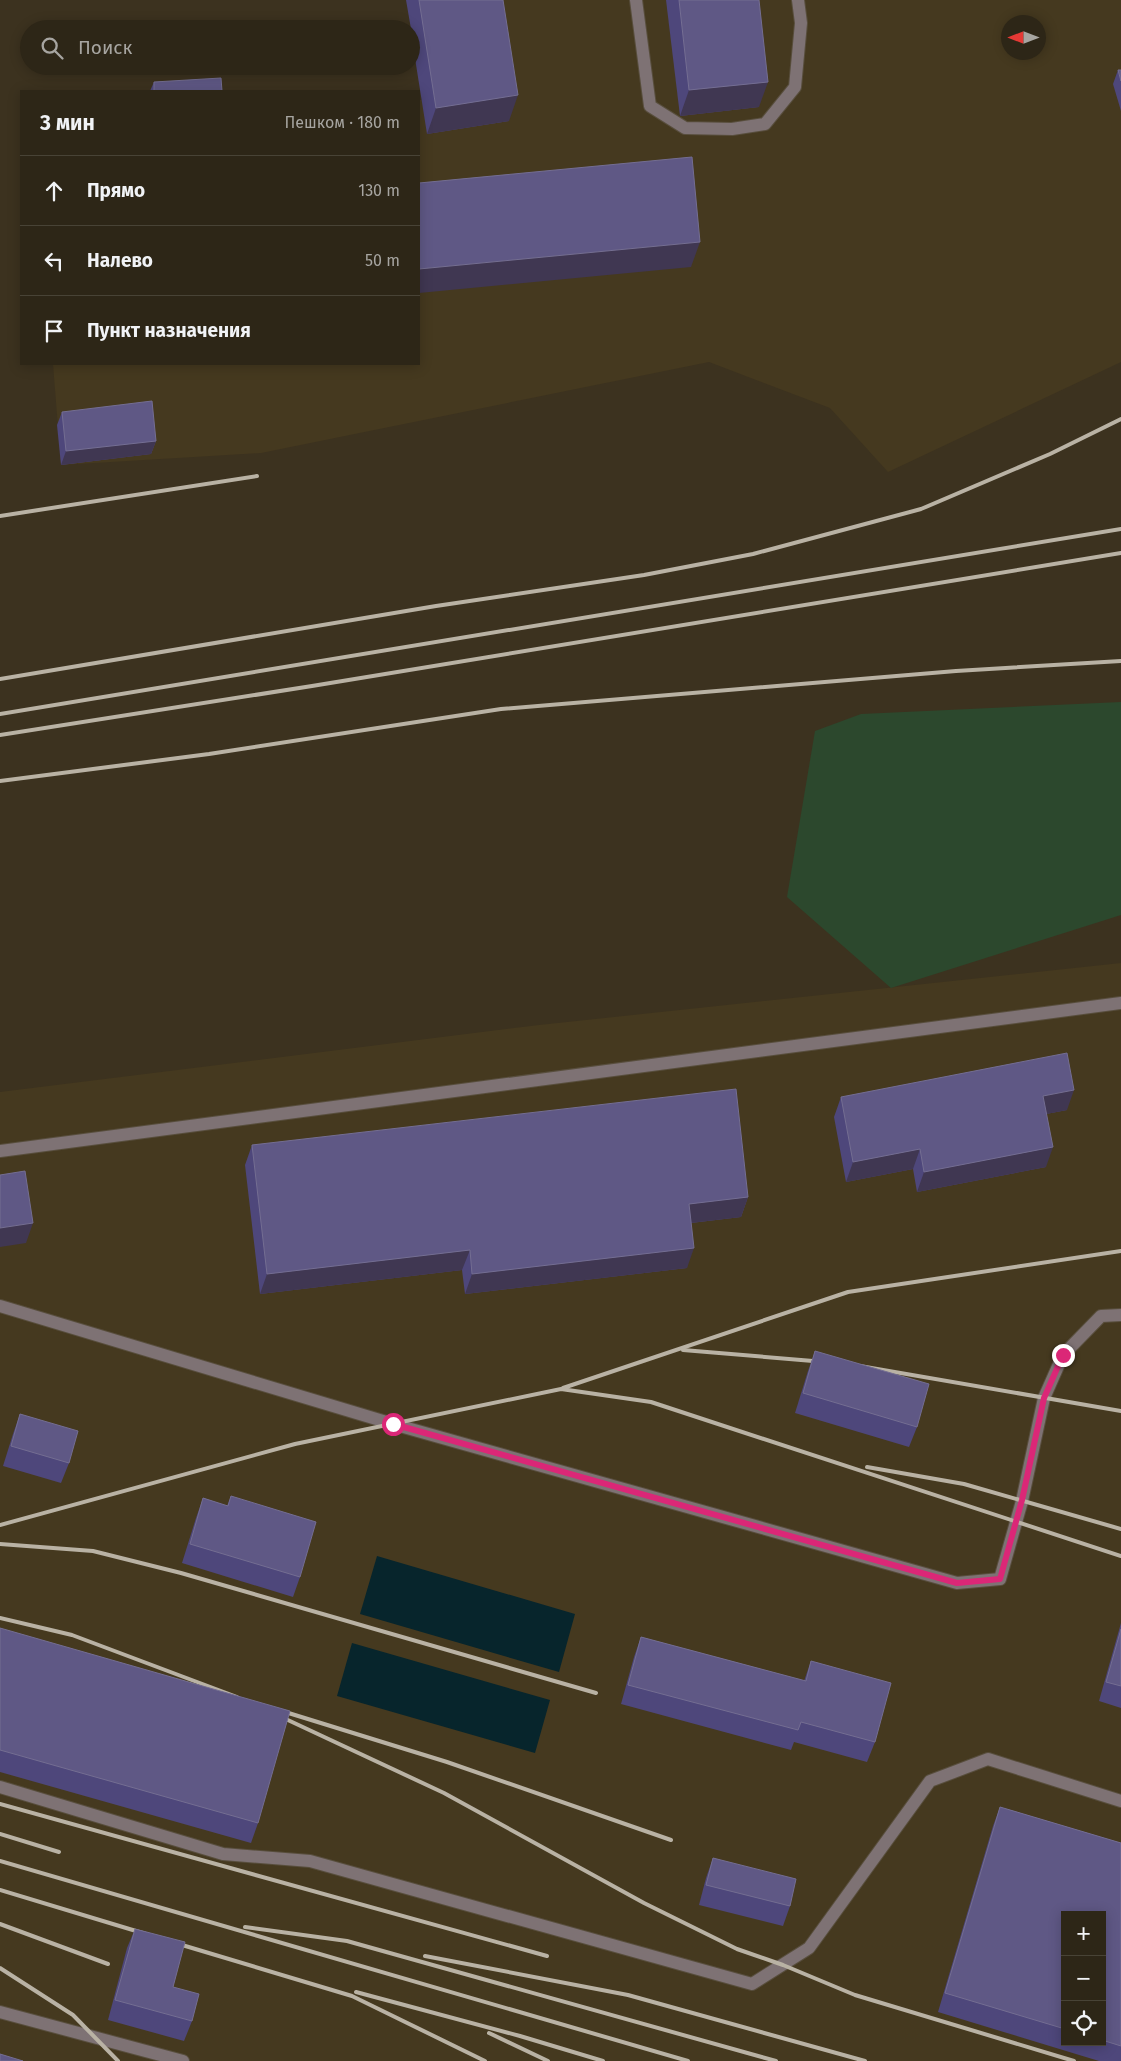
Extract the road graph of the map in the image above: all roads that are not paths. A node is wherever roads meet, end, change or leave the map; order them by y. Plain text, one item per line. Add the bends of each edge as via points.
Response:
1 (636, 0) edge
2 (798, 0) edge
3 (1121, 1003) edge
4 (0, 1151) edge
5 (0, 1306) edge
6 (1121, 1315) edge
7 (0, 1787) edge
8 (1121, 1801) edge
9 (0, 2012) edge
10 (183, 2061) edge

1 - 2 lane via 650,106 685,128 732,129 765,124 795,87 801,23
3 - 4 lane
5 - 6 lane via 393,1424 957,1583 1000,1579 1022,1500 1044,1398 1063,1355 1101,1316
7 - 8 lane via 223,1854 310,1861 752,1984 809,1948 930,1781 988,1760
9 - 10 lane

